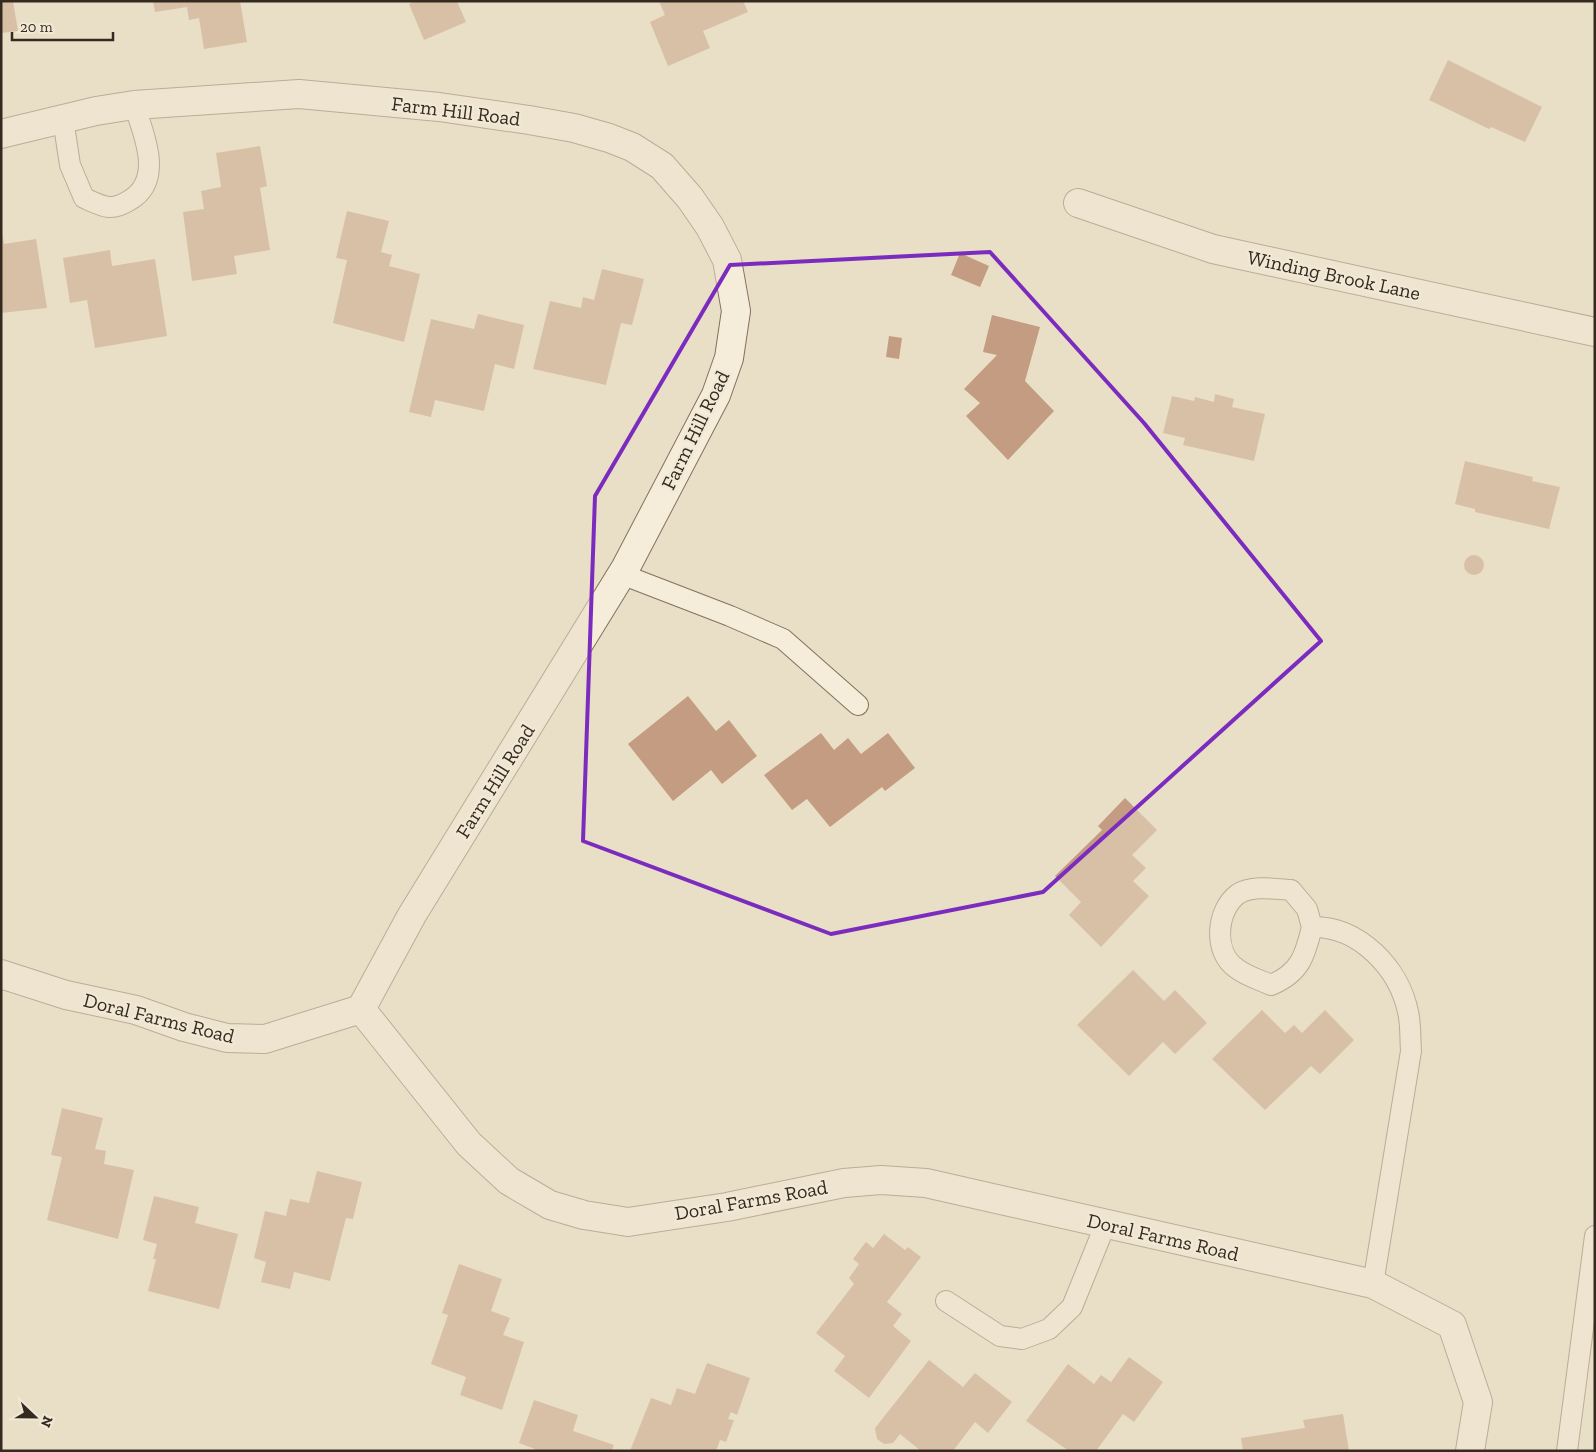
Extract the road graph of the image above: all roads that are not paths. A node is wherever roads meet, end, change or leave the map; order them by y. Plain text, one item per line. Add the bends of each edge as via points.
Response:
1 (134, 106) junction
2 (62, 120) junction
3 (1, 134) edge
4 (1078, 203) dead end
5 (1595, 332) edge
6 (621, 574) junction
7 (858, 705) dead end
8 (1312, 927) junction
9 (1, 974) edge
10 (361, 1009) junction
11 (1106, 1223) junction
12 (1595, 1236) edge
13 (1373, 1284) junction
14 (946, 1301) dead end
15 (1470, 1451) edge
16 (1567, 1451) edge

1 - 2 street, Farm Hill Road
1 - 2 lane via 147,145 149,177 139,195 117,208 84,198 70,165
1 - 6 street, Farm Hill Road via 299,94 439,107 574,128 632,147 662,166 690,198 727,260 736,311 729,358 716,395
2 - 3 street, Farm Hill Road
4 - 5 street, Winding Brook Lane via 1213,249
6 - 7 lane via 783,639
6 - 10 street, Farm Hill Road via 412,915
8 - 8 lane via 1307,909 1291,890 1261,888 1239,894 1225,910 1220,924 1221,942 1235,968 1271,985 1298,968
8 - 13 lane via 1328,927 1349,934 1371,949 1387,967 1408,1012 1410,1051
9 - 10 street, Doral Farms Road via 227,1038 265,1040
10 - 11 street, Doral Farms Road via 469,1144 509,1181 550,1205 584,1216 628,1222 727,1207 844,1183 881,1180 926,1183
11 - 13 street, Doral Farms Road
11 - 14 lane via 1072,1306 1049,1329 1022,1339 1000,1336
12 - 16 lane
13 - 15 street, Doral Farms Road via 1452,1325 1478,1402

